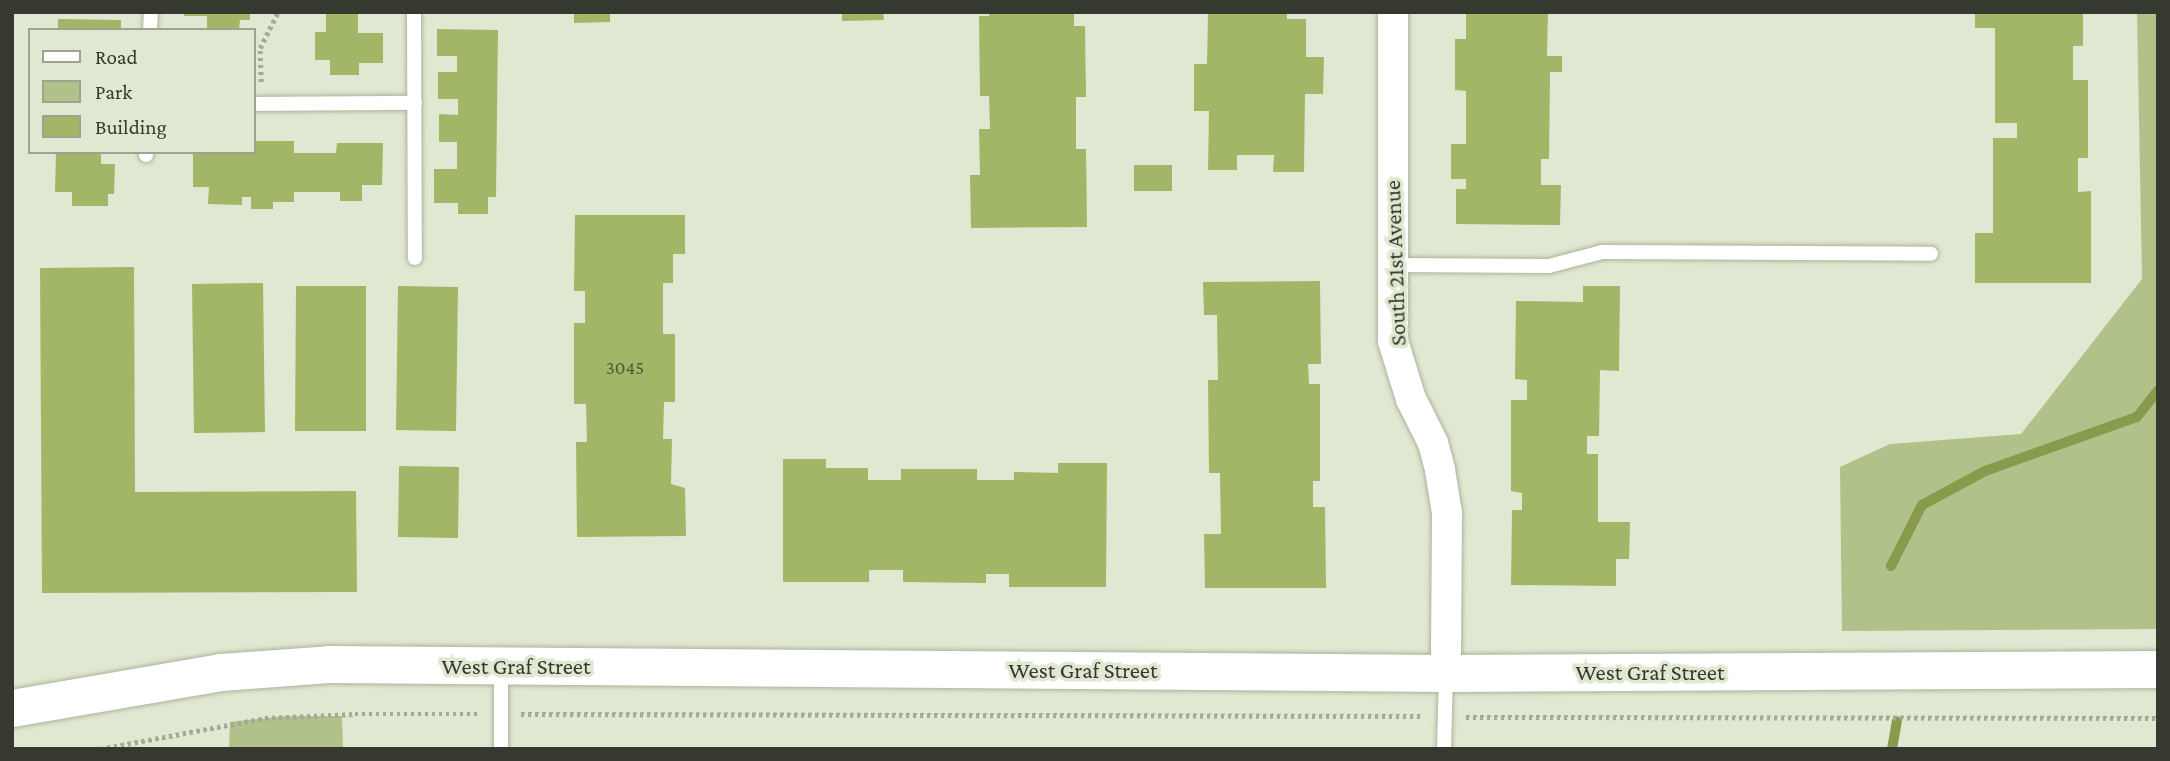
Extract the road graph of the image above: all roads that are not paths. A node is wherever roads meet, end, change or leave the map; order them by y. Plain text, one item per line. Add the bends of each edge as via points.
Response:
1 (414, 12) edge
2 (1393, 12) edge
3 (415, 103) junction
4 (258, 104) edge
5 (1931, 254) dead end
6 (415, 258) dead end
7 (1393, 265) junction
8 (500, 665) junction
9 (2158, 669) edge
10 (1446, 673) junction
11 (12, 708) edge
12 (500, 749) edge
13 (1444, 749) edge

1 - 3 lane
2 - 7 street, South 21st Avenue
3 - 4 lane
3 - 6 lane
5 - 7 lane via 1602,252 1549,266
7 - 10 street, South 21st Avenue via 1394,341 1411,399 1433,443 1447,513
8 - 10 street, West Graf Street
8 - 11 street, West Graf Street via 329,664 233,671
8 - 12 lane
9 - 10 street, West Graf Street
10 - 13 lane

